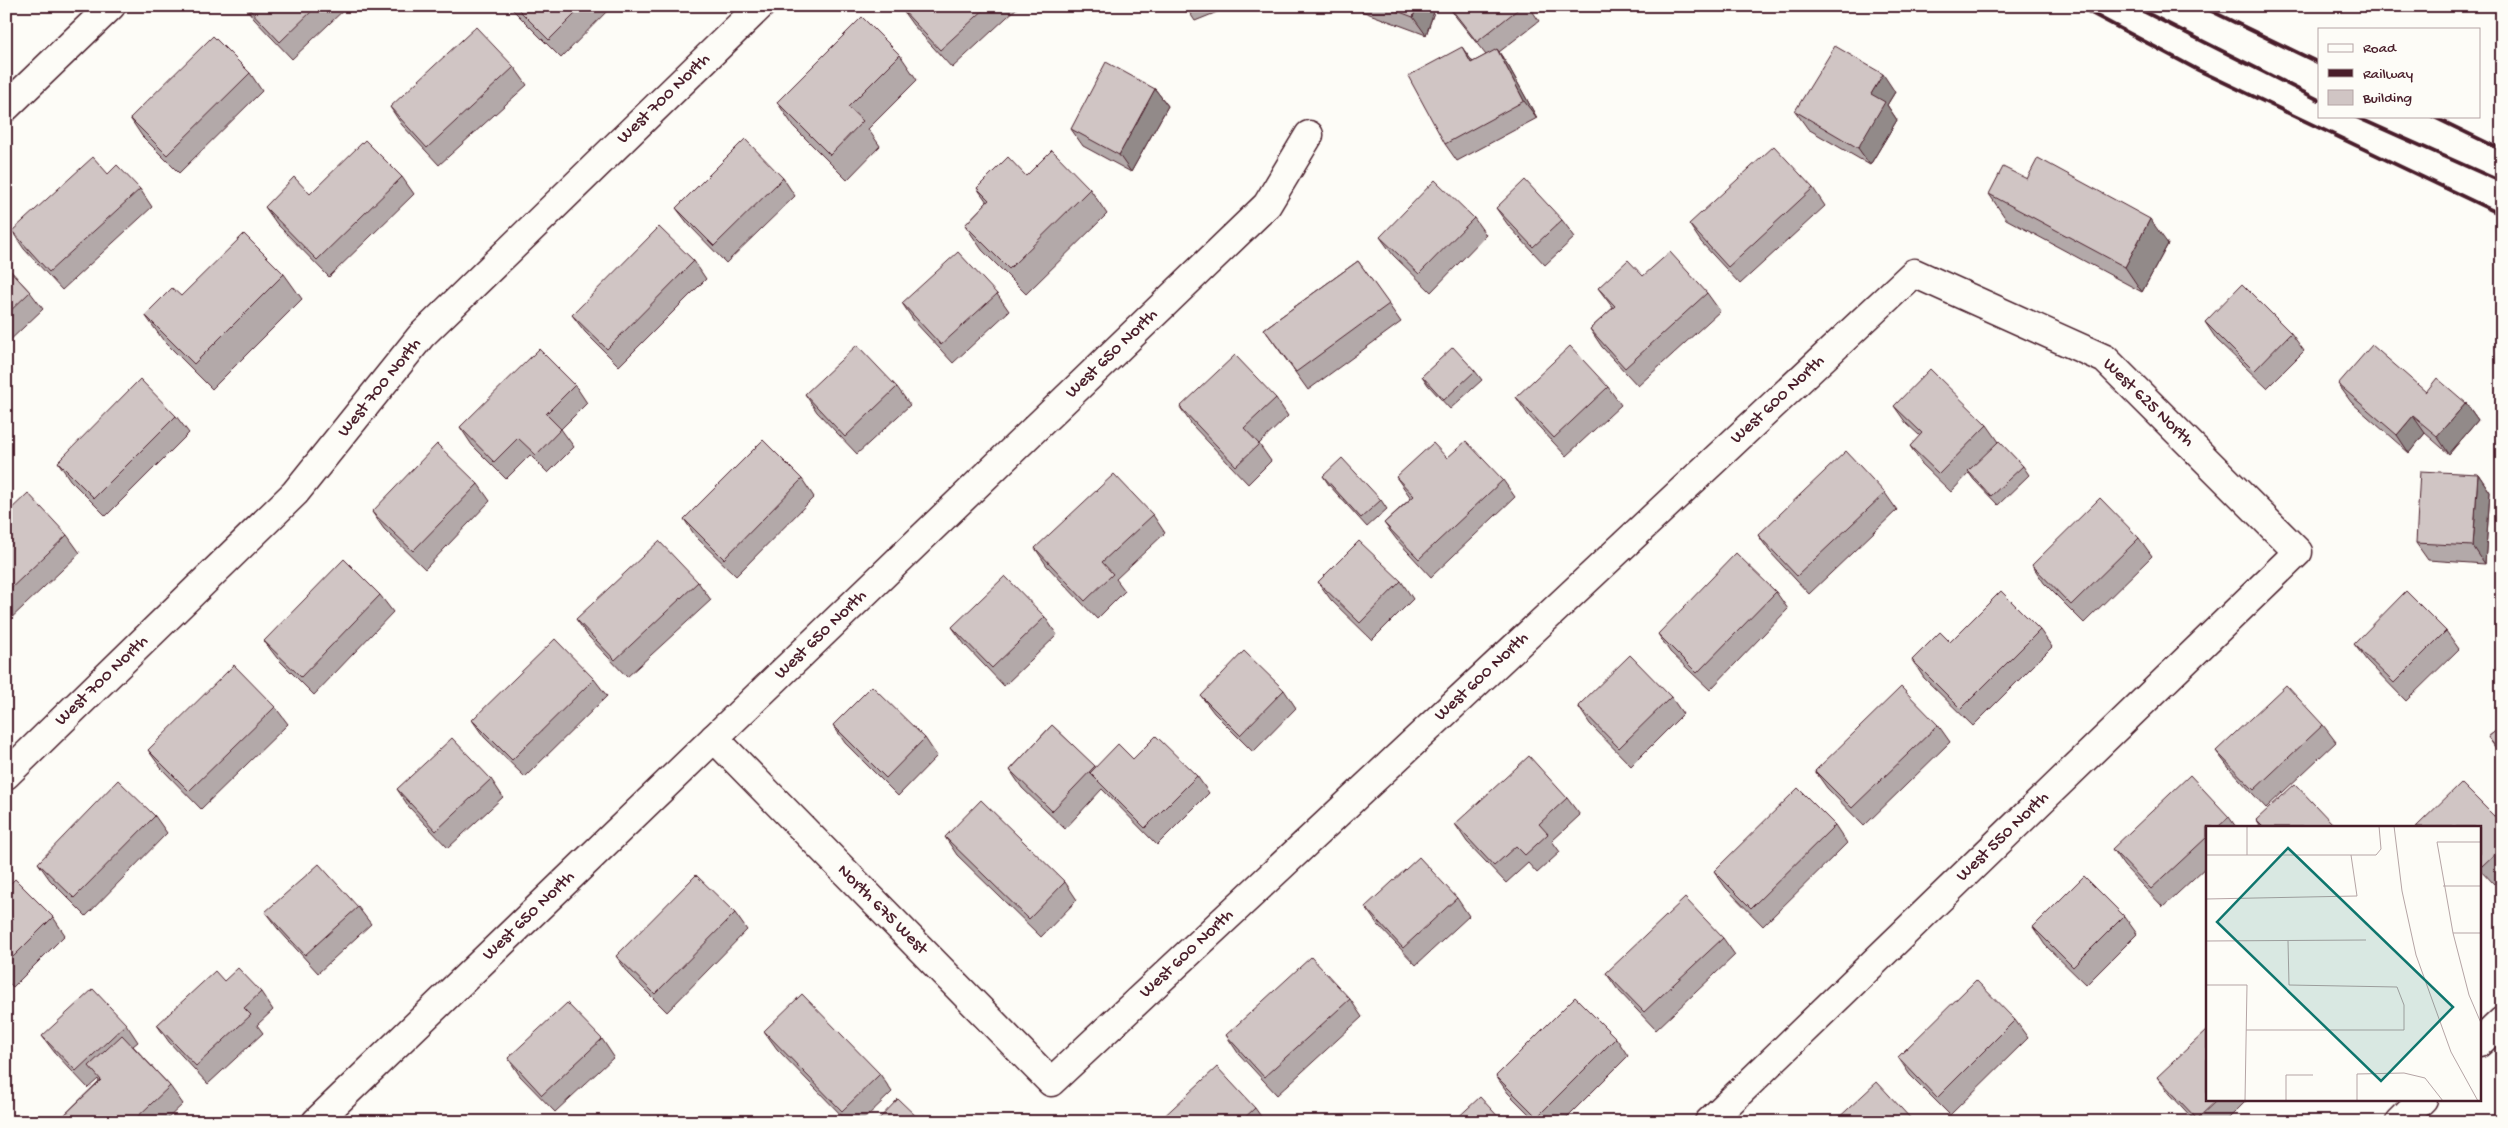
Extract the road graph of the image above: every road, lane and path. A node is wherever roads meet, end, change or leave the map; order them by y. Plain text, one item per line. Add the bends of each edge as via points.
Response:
1 (111, 6) edge
2 (760, 6) edge
3 (6, 107) edge
4 (1309, 135) dead end
5 (1914, 273) joint
6 (2298, 552) joint
7 (714, 738) junction
8 (6, 775) edge
9 (2502, 1020) edge
10 (2480, 1042) edge
11 (1051, 1082) joint
12 (2422, 1100) edge
13 (316, 1122) edge
14 (1709, 1122) edge
15 (2400, 1122) edge

1 - 3 street
2 - 8 street, West 700 North via 421,336 295,493
4 - 7 street, West 650 North via 1267,204
5 - 6 street, West 625 North via 2105,359
5 - 11 street, West 600 North
6 - 14 street, West 550 North
7 - 11 street, North 675 West
7 - 13 street, West 650 North
9 - 10 street
12 - 15 street

